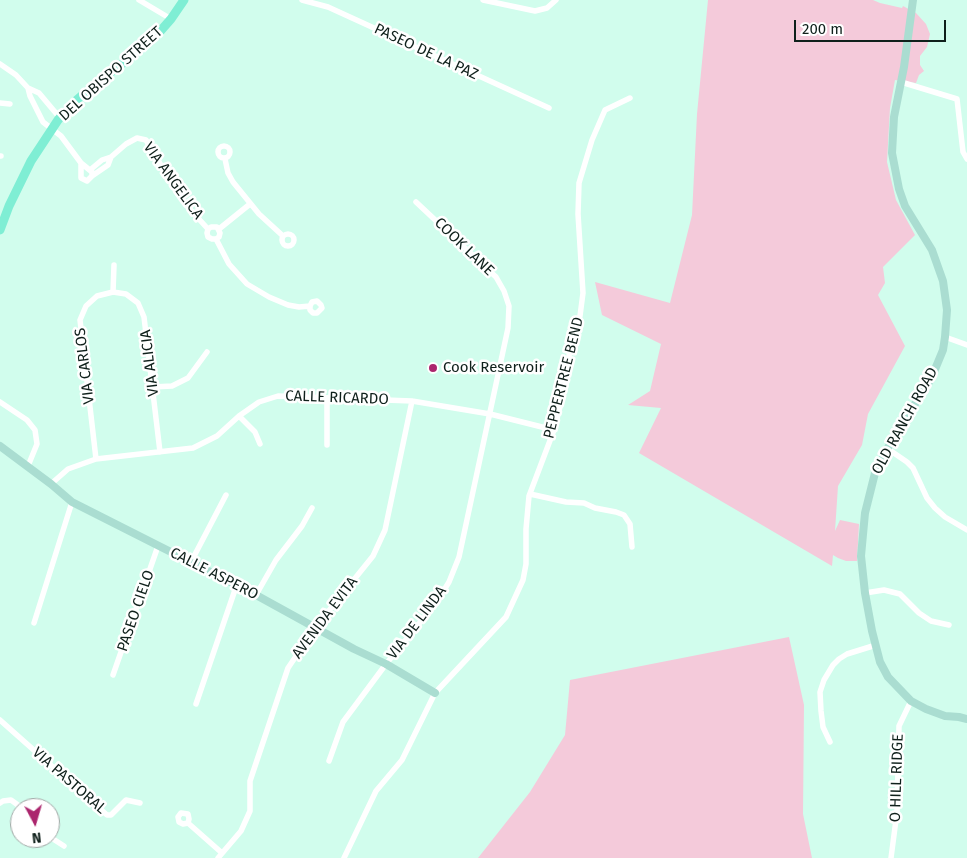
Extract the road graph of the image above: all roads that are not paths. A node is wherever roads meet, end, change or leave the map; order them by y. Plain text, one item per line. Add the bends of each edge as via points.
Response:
1 (139, 0) edge
2 (184, 0) edge
3 (302, 0) edge
4 (483, 0) edge
5 (556, 0) edge
6 (913, 0) edge
7 (172, 19) junction
8 (0, 64) edge
9 (901, 82) junction
10 (28, 88) junction
11 (630, 98) dead end
12 (0, 102) edge
13 (10, 104) dead end
14 (549, 108) dead end
15 (60, 118) junction
16 (52, 129) junction
17 (225, 159) dead end
18 (967, 159) edge
19 (81, 164) junction
20 (91, 173) junction
21 (416, 202) dead end
22 (250, 204) junction
23 (208, 229) junction
24 (219, 229) junction
25 (0, 230) edge
26 (283, 236) dead end
27 (216, 239) junction
28 (114, 265) dead end
29 (113, 292) junction
30 (310, 306) dead end
31 (945, 337) junction
32 (967, 345) edge
33 (207, 352) dead end
34 (153, 387) junction
35 (327, 398) junction
36 (412, 401) junction
37 (0, 402) edge
38 (490, 414) junction
39 (240, 416) junction
40 (554, 430) junction
41 (260, 444) dead end
42 (327, 445) dead end
43 (0, 446) edge
44 (888, 449) junction
45 (160, 452) junction
46 (96, 459) junction
47 (28, 466) junction
48 (51, 484) junction
49 (226, 494) dead end
50 (530, 494) junction
51 (72, 502) junction
52 (312, 508) dead end
53 (967, 530) edge
54 (158, 546) junction
55 (632, 547) dead end
56 (191, 562) junction
57 (237, 584) junction
58 (865, 593) junction
59 (256, 595) junction
60 (34, 623) dead end
61 (950, 625) dead end
62 (315, 628) junction
63 (876, 645) junction
64 (386, 664) junction
65 (113, 675) dead end
66 (435, 693) junction
67 (911, 701) junction
68 (196, 704) dead end
69 (964, 717) edge
70 (0, 720) edge
71 (830, 742) dead end
72 (330, 761) dead end
73 (140, 803) dead end
74 (188, 823) dead end
75 (60, 843) edge
76 (64, 846) dead end
77 (220, 856) edge
78 (344, 858) edge
79 (891, 858) edge

1 - 7 street
2 - 7 main road, DEL OBISPO STREET
3 - 14 street, PASEO DE LA PAZ via 328,7
4 - 5 street via 535,11 547,8
6 - 9 street, OLD RANCH ROAD
7 - 15 main road, DEL OBISPO STREET via 143,48 93,86
8 - 10 street
9 - 18 street via 957,99 963,152
9 - 31 street, OLD RANCH ROAD via 892,134 894,171 905,206 938,264 946,298
10 - 15 street via 39,93
10 - 16 street via 37,112
11 - 40 street, PEPPERTREE BEND via 605,110 579,183 583,293
12 - 13 street
15 - 16 main road, DEL OBISPO STREET
16 - 19 street
16 - 25 main road, DEL OBISPO STREET via 31,161
17 - 22 street via 228,174
19 - 20 street
19 - 20 street via 81,178 87,181
20 - 23 street, VIA ANGELICA via 108,165 111,157 132,140 146,140 186,205
21 - 38 street, COOK LANE via 493,273 504,291 509,306 508,328
22 - 24 street
22 - 26 street
23 - 24 street, VIA ANGELICA via 214,226
23 - 27 street, VIA ANGELICA via 208,237
24 - 27 street, VIA ANGELICA
27 - 30 street, VIA ANGELICA via 229,264 247,284 278,302
28 - 29 street
29 - 34 street, VIA ALICIA via 126,294 138,303 144,317
29 - 46 street, VIA CARLOS via 97,296 86,306 80,320
31 - 32 street
31 - 44 street, OLD RANCH ROAD via 931,379
33 - 34 street via 188,378 172,386
34 - 45 street, VIA ALICIA
35 - 36 street, CALLE RICARDO
35 - 39 street, CALLE RICARDO via 278,396 259,402
35 - 42 street
36 - 38 street, CALLE RICARDO
36 - 62 street, AVENIDA EVITA via 385,530 373,556
37 - 47 street via 27,420 35,430 37,444
38 - 40 street, CALLE RICARDO
38 - 64 street, VIA DE LINDA via 458,557 449,582
39 - 41 street via 255,432
39 - 45 street, CALLE RICARDO via 217,436 193,448
40 - 50 street, PEPPERTREE BEND
43 - 47 street, CALLE ASPERO
44 - 53 street via 913,468 935,508
44 - 58 street, OLD RANCH ROAD via 875,473 865,513 861,556
45 - 46 street, CALLE RICARDO
46 - 48 street, CALLE RICARDO via 68,469
47 - 48 street, CALLE ASPERO
48 - 51 street, CALLE ASPERO
49 - 56 street
50 - 55 street via 584,503 624,515 630,524
50 - 66 street, PEPPERTREE BEND via 526,564 517,595 506,617
51 - 54 street, CALLE ASPERO
51 - 60 street
52 - 59 street
54 - 56 street, CALLE ASPERO
54 - 65 street, PASEO CIELO
56 - 57 street, CALLE ASPERO
57 - 59 street, CALLE ASPERO
57 - 68 street
58 - 61 street via 884,590 900,594 919,614 931,621
58 - 63 street, OLD RANCH ROAD
59 - 62 street, CALLE ASPERO
62 - 64 street, CALLE ASPERO
62 - 77 street, AVENIDA EVITA via 288,668 250,781 250,811 242,831
63 - 67 street, OLD RANCH ROAD via 888,677
63 - 71 street via 839,659 824,680 820,692 821,711 823,727
64 - 66 street, CALLE ASPERO
64 - 72 street, VIA DE LINDA via 343,722
66 - 78 street, PEPPERTREE BEND via 402,760 376,791
67 - 69 street, OLD RANCH ROAD via 945,716
67 - 79 street, O HILL RIDGE via 900,726 897,812
70 - 73 street, VIA PASTORAL via 107,815 126,800
74 - 77 street
75 - 76 street

